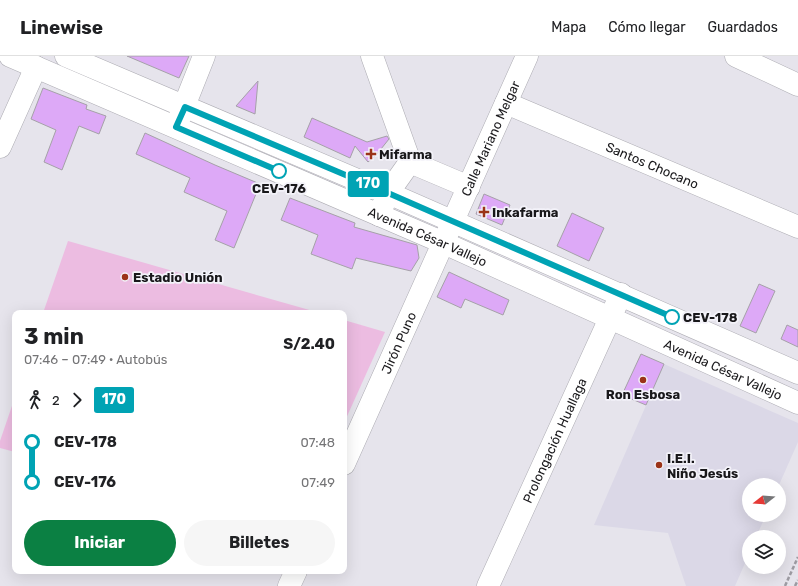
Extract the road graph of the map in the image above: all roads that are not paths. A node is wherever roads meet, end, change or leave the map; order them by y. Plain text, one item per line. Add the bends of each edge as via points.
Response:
1 (10, 56) edge
2 (66, 56) edge
3 (204, 56) edge
4 (372, 56) edge
5 (527, 56) edge
6 (736, 56) edge
7 (36, 67) junction
8 (798, 85) edge
9 (506, 102) junction
10 (185, 107) junction
11 (176, 127) junction
12 (0, 147) edge
13 (410, 162) junction
14 (469, 187) junction
15 (388, 193) junction
16 (379, 215) junction
17 (454, 221) junction
18 (798, 227) edge
19 (444, 243) junction
20 (621, 294) junction
21 (610, 318) junction
22 (798, 373) edge
23 (798, 403) edge
24 (347, 457) edge
25 (295, 574) edge
26 (289, 586) edge
27 (488, 586) edge

1 - 7 main road, Avenida César Vallejo
2 - 10 main road, Avenida César Vallejo
3 - 10 main road
4 - 13 main road
5 - 9 main road, Calle Mariano Melgar
6 - 8 main road
7 - 11 main road, Avenida César Vallejo
7 - 12 main road
9 - 14 main road, Calle Mariano Melgar
9 - 18 main road, Santos Chocano
10 - 11 main road
10 - 15 main road, Avenida César Vallejo
11 - 16 main road, Avenida César Vallejo
13 - 14 main road
13 - 15 main road
14 - 17 main road, Calle Mariano Melgar
15 - 16 main road
15 - 17 main road, Avenida César Vallejo
16 - 19 main road, Avenida César Vallejo
17 - 19 main road, Jirón Puno
17 - 20 main road, Avenida César Vallejo
19 - 21 main road, Avenida César Vallejo
19 - 24 main road, Jirón Puno
20 - 21 main road, Prolongación Huallaga
20 - 22 main road, Avenida César Vallejo
21 - 23 main road, Avenida César Vallejo
21 - 27 main road, Prolongación Huallaga
25 - 26 main road

